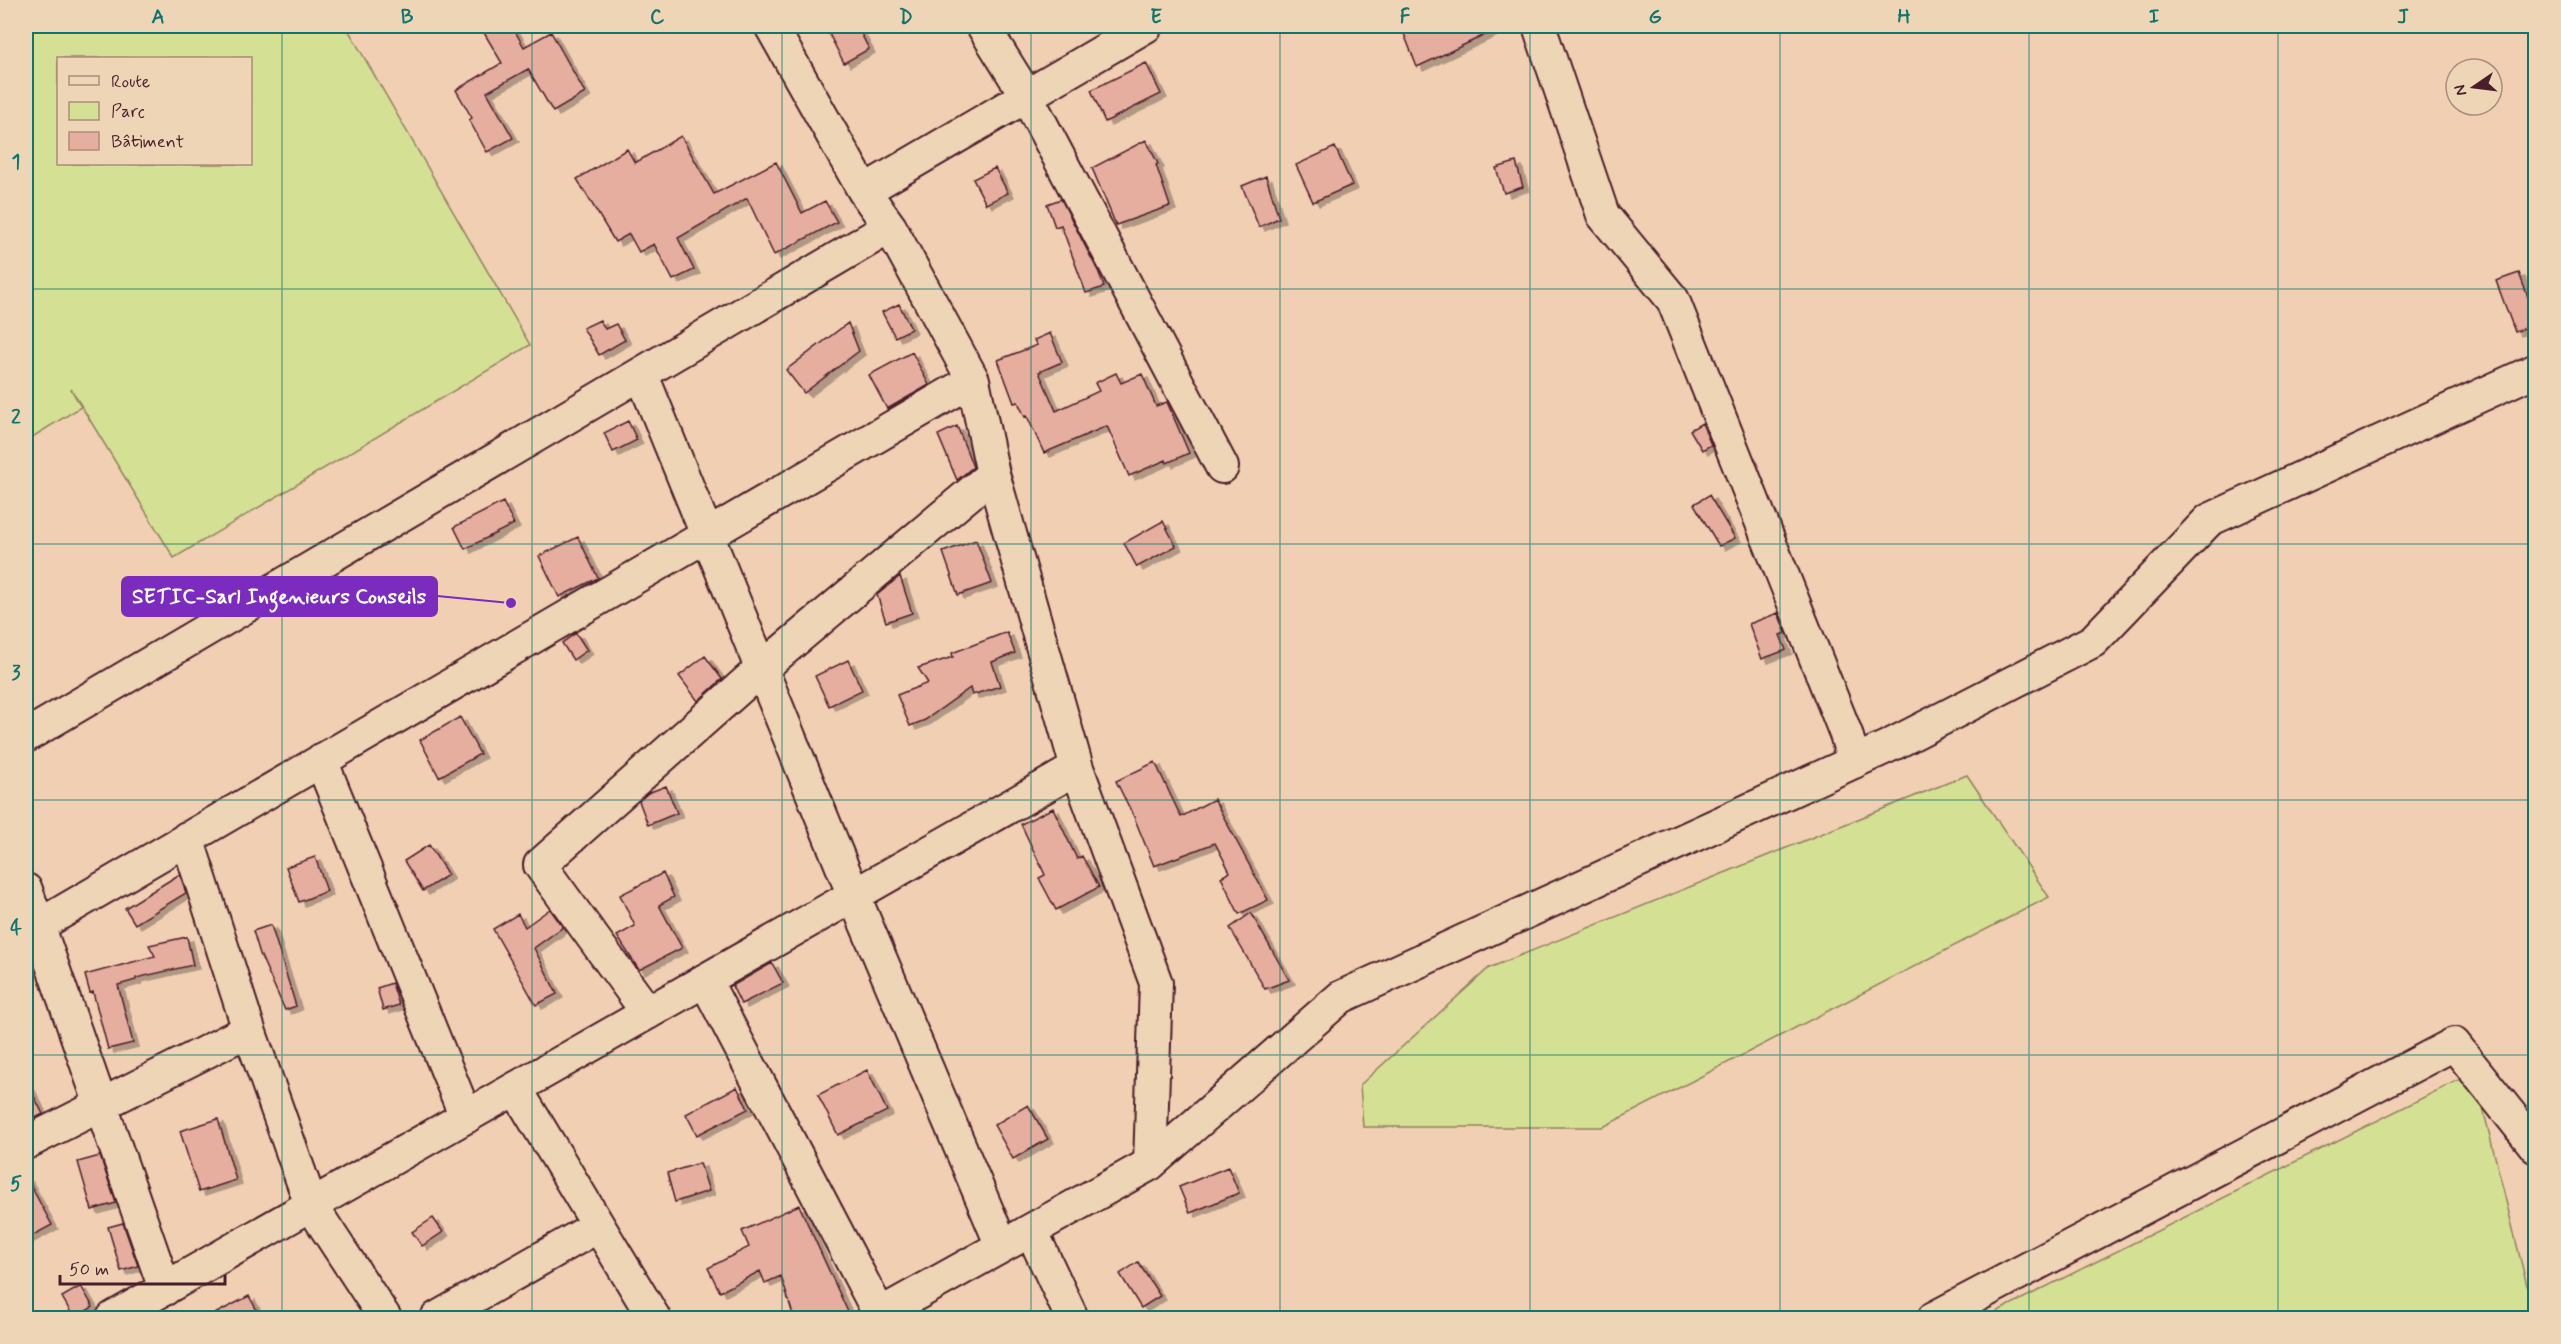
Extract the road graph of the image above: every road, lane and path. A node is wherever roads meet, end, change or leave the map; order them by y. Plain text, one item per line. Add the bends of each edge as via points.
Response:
1 (771, 26) edge
2 (982, 26) edge
3 (1146, 26) edge
4 (1539, 26) edge
5 (1026, 95) junction
6 (864, 191) junction
7 (890, 228) junction
8 (2535, 370) edge
9 (642, 375) junction
10 (973, 380) junction
11 (1222, 467) dead end
12 (993, 474) junction
13 (707, 535) junction
14 (761, 669) junction
15 (26, 736) edge
16 (321, 760) junction
17 (1854, 762) junction
18 (1077, 768) junction
19 (187, 838) junction
20 (26, 890) edge
21 (854, 897) junction
22 (32, 929) edge
23 (705, 980) junction
24 (648, 1013) junction
25 (249, 1030) junction
26 (516, 1089) junction
27 (102, 1105) junction
28 (466, 1117) junction
29 (26, 1143) edge
30 (2535, 1147) edge
31 (1150, 1164) junction
32 (311, 1205) junction
33 (598, 1226) junction
34 (1030, 1230) junction
35 (1002, 1246) junction
36 (165, 1289) junction
37 (876, 1317) edge
38 (113, 1318) edge
39 (385, 1318) edge
40 (437, 1318) edge
41 (654, 1318) edge
42 (1072, 1318) edge
43 (1934, 1318) edge

1 - 6 street
2 - 5 street
3 - 5 street
4 - 17 street via 1603,215 1673,300
5 - 6 street
5 - 11 street
6 - 7 street
7 - 9 street
7 - 10 street
8 - 17 street via 2209,520 2093,641
9 - 13 street
9 - 15 street
10 - 12 street
10 - 13 street
12 - 14 street
12 - 18 street
13 - 14 street
13 - 16 street
14 - 21 street
14 - 24 street via 540,865
16 - 19 street
16 - 28 street
17 - 31 street via 1341,997
18 - 21 street
18 - 31 street via 1156,983
19 - 22 street
19 - 25 street
20 - 22 street
21 - 23 street
21 - 35 street
22 - 27 street
23 - 24 street
23 - 37 street
24 - 26 street
25 - 27 street
25 - 32 street
26 - 28 street
26 - 33 street
27 - 29 street
27 - 36 street
28 - 32 street
30 - 43 street via 2454,1044
31 - 34 street
32 - 36 street
32 - 39 street
33 - 40 street
33 - 41 street
34 - 35 street
34 - 42 street
35 - 37 street
36 - 38 street

